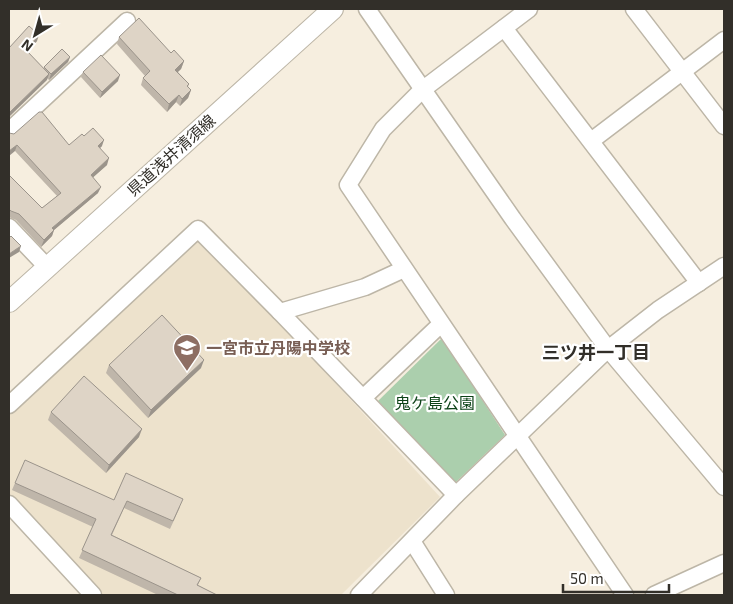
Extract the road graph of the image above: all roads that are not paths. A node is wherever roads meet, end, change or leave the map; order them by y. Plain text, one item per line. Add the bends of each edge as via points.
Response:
1 (333, 9) edge
2 (367, 9) edge
3 (529, 9) edge
4 (634, 9) edge
5 (127, 21) dead end
6 (504, 28) junction
7 (724, 40) edge
8 (682, 72) junction
9 (422, 90) junction
10 (724, 126) edge
11 (9, 131) edge
12 (591, 142) junction
13 (9, 226) edge
14 (724, 266) edge
15 (47, 267) junction
16 (404, 268) junction
17 (699, 283) junction
18 (9, 302) edge
19 (280, 312) junction
20 (441, 324) junction
21 (608, 348) junction
22 (364, 398) junction
23 (9, 405) edge
24 (517, 436) junction
25 (724, 487) edge
26 (456, 496) junction
27 (9, 504) edge
28 (412, 541) junction
29 (724, 563) edge
30 (93, 595) edge
31 (358, 595) edge
32 (446, 595) edge
33 (625, 595) edge
34 (654, 595) edge

1 - 15 main road, 県道浅井清須線
2 - 9 street
3 - 6 street
4 - 8 street
5 - 11 street
6 - 9 street
6 - 12 street
7 - 8 street
8 - 10 street
8 - 12 street
9 - 16 street via 383,129 348,185
9 - 21 street
12 - 17 street
13 - 15 street
14 - 17 street
15 - 18 main road, 県道浅井清須線
16 - 19 street via 365,287
16 - 20 street
17 - 21 street
19 - 22 street
19 - 23 street via 198,229
20 - 22 street
20 - 24 street
21 - 24 street
21 - 25 street
22 - 26 street
24 - 26 street
24 - 33 street
26 - 28 street
27 - 30 street
28 - 31 street
28 - 32 street
29 - 34 street

